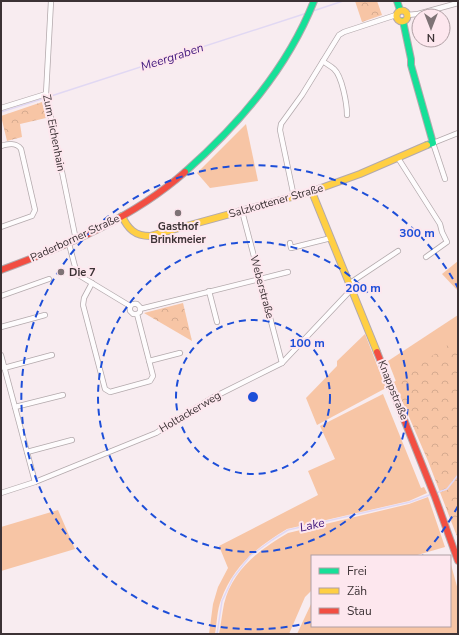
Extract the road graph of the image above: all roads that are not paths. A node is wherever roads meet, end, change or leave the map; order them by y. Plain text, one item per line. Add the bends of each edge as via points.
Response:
1 (51, 1) edge
2 (314, 1) edge
3 (397, 1) edge
4 (458, 3) edge
5 (398, 13) junction
6 (407, 15) junction
7 (403, 21) junction
8 (323, 62) junction
9 (46, 94) junction
10 (1, 108) edge
11 (347, 115) dead end
12 (458, 133) edge
13 (433, 143) junction
14 (1, 146) edge
15 (398, 158) junction
16 (445, 179) dead end
17 (312, 192) junction
18 (294, 197) junction
19 (242, 212) junction
20 (122, 216) junction
21 (1, 227) edge
22 (331, 238) junction
23 (76, 240) junction
24 (290, 243) dead end
25 (69, 244) junction
26 (398, 251) dead end
27 (426, 257) dead end
28 (1, 270) edge
29 (288, 272) dead end
30 (48, 278) dead end
31 (259, 279) junction
32 (92, 283) junction
33 (350, 283) junction
34 (353, 290) junction
35 (209, 291) junction
36 (1, 296) edge
37 (130, 306) junction
38 (140, 309) junction
39 (137, 314) junction
40 (45, 315) dead end
41 (216, 322) dead end
42 (1, 327) edge
43 (180, 353) dead end
44 (1, 355) edge
45 (52, 355) dead end
46 (149, 361) junction
47 (282, 363) junction
48 (4, 368) junction
49 (63, 395) dead end
50 (15, 408) junction
51 (72, 440) dead end
52 (27, 452) junction
53 (35, 482) junction
54 (1, 493) edge
55 (458, 560) edge

1 - 9 street, Zum Eichenhain
2 - 20 street, Paderborner Straße via 278,68 242,117 216,145 182,175
3 - 5 street
4 - 6 street
5 - 6 street via 404,11
5 - 7 street via 399,20
5 - 8 street via 344,32 335,40
6 - 7 street
7 - 13 street via 411,65
8 - 11 street via 335,69 347,105
8 - 18 street via 280,127
9 - 10 street
9 - 23 street, Zum Eichenhain
12 - 13 street, Salzkottener Straße
13 - 15 street, Salzkottener Straße
13 - 16 street
14 - 21 street via 14,144 21,149 35,210 32,216
15 - 17 street, Salzkottener Straße
15 - 27 street via 440,224 447,242
17 - 18 street, Salzkottener Straße
17 - 22 street, Knappstraße
18 - 19 street, Salzkottener Straße
19 - 20 street, Salzkottener Straße via 150,236 137,235 128,227
19 - 31 street, Weberstraße
20 - 23 street, Paderborner Straße
22 - 24 street via 291,248
22 - 33 street, Knappstraße
23 - 25 street, Paderborner Straße
25 - 28 street, Paderborner Straße
25 - 32 street via 77,274
26 - 33 street
29 - 31 street
30 - 36 street
31 - 35 street
31 - 47 street, Weberstraße
32 - 37 street
32 - 46 street via 83,305 105,389 110,392 150,381 153,376
33 - 34 street, Knappstraße
34 - 47 street, Holtackerweg
34 - 55 street, Knappstraße via 433,490
35 - 38 street
35 - 41 street
37 - 38 street via 137,304
37 - 39 street via 130,312
38 - 39 street
39 - 46 street
40 - 42 street
43 - 46 street
44 - 48 street
45 - 48 street
47 - 53 street, Holtackerweg via 212,398 156,433
48 - 50 street
49 - 50 street
50 - 52 street
51 - 52 street
52 - 53 street
53 - 54 street, Holtackerweg

